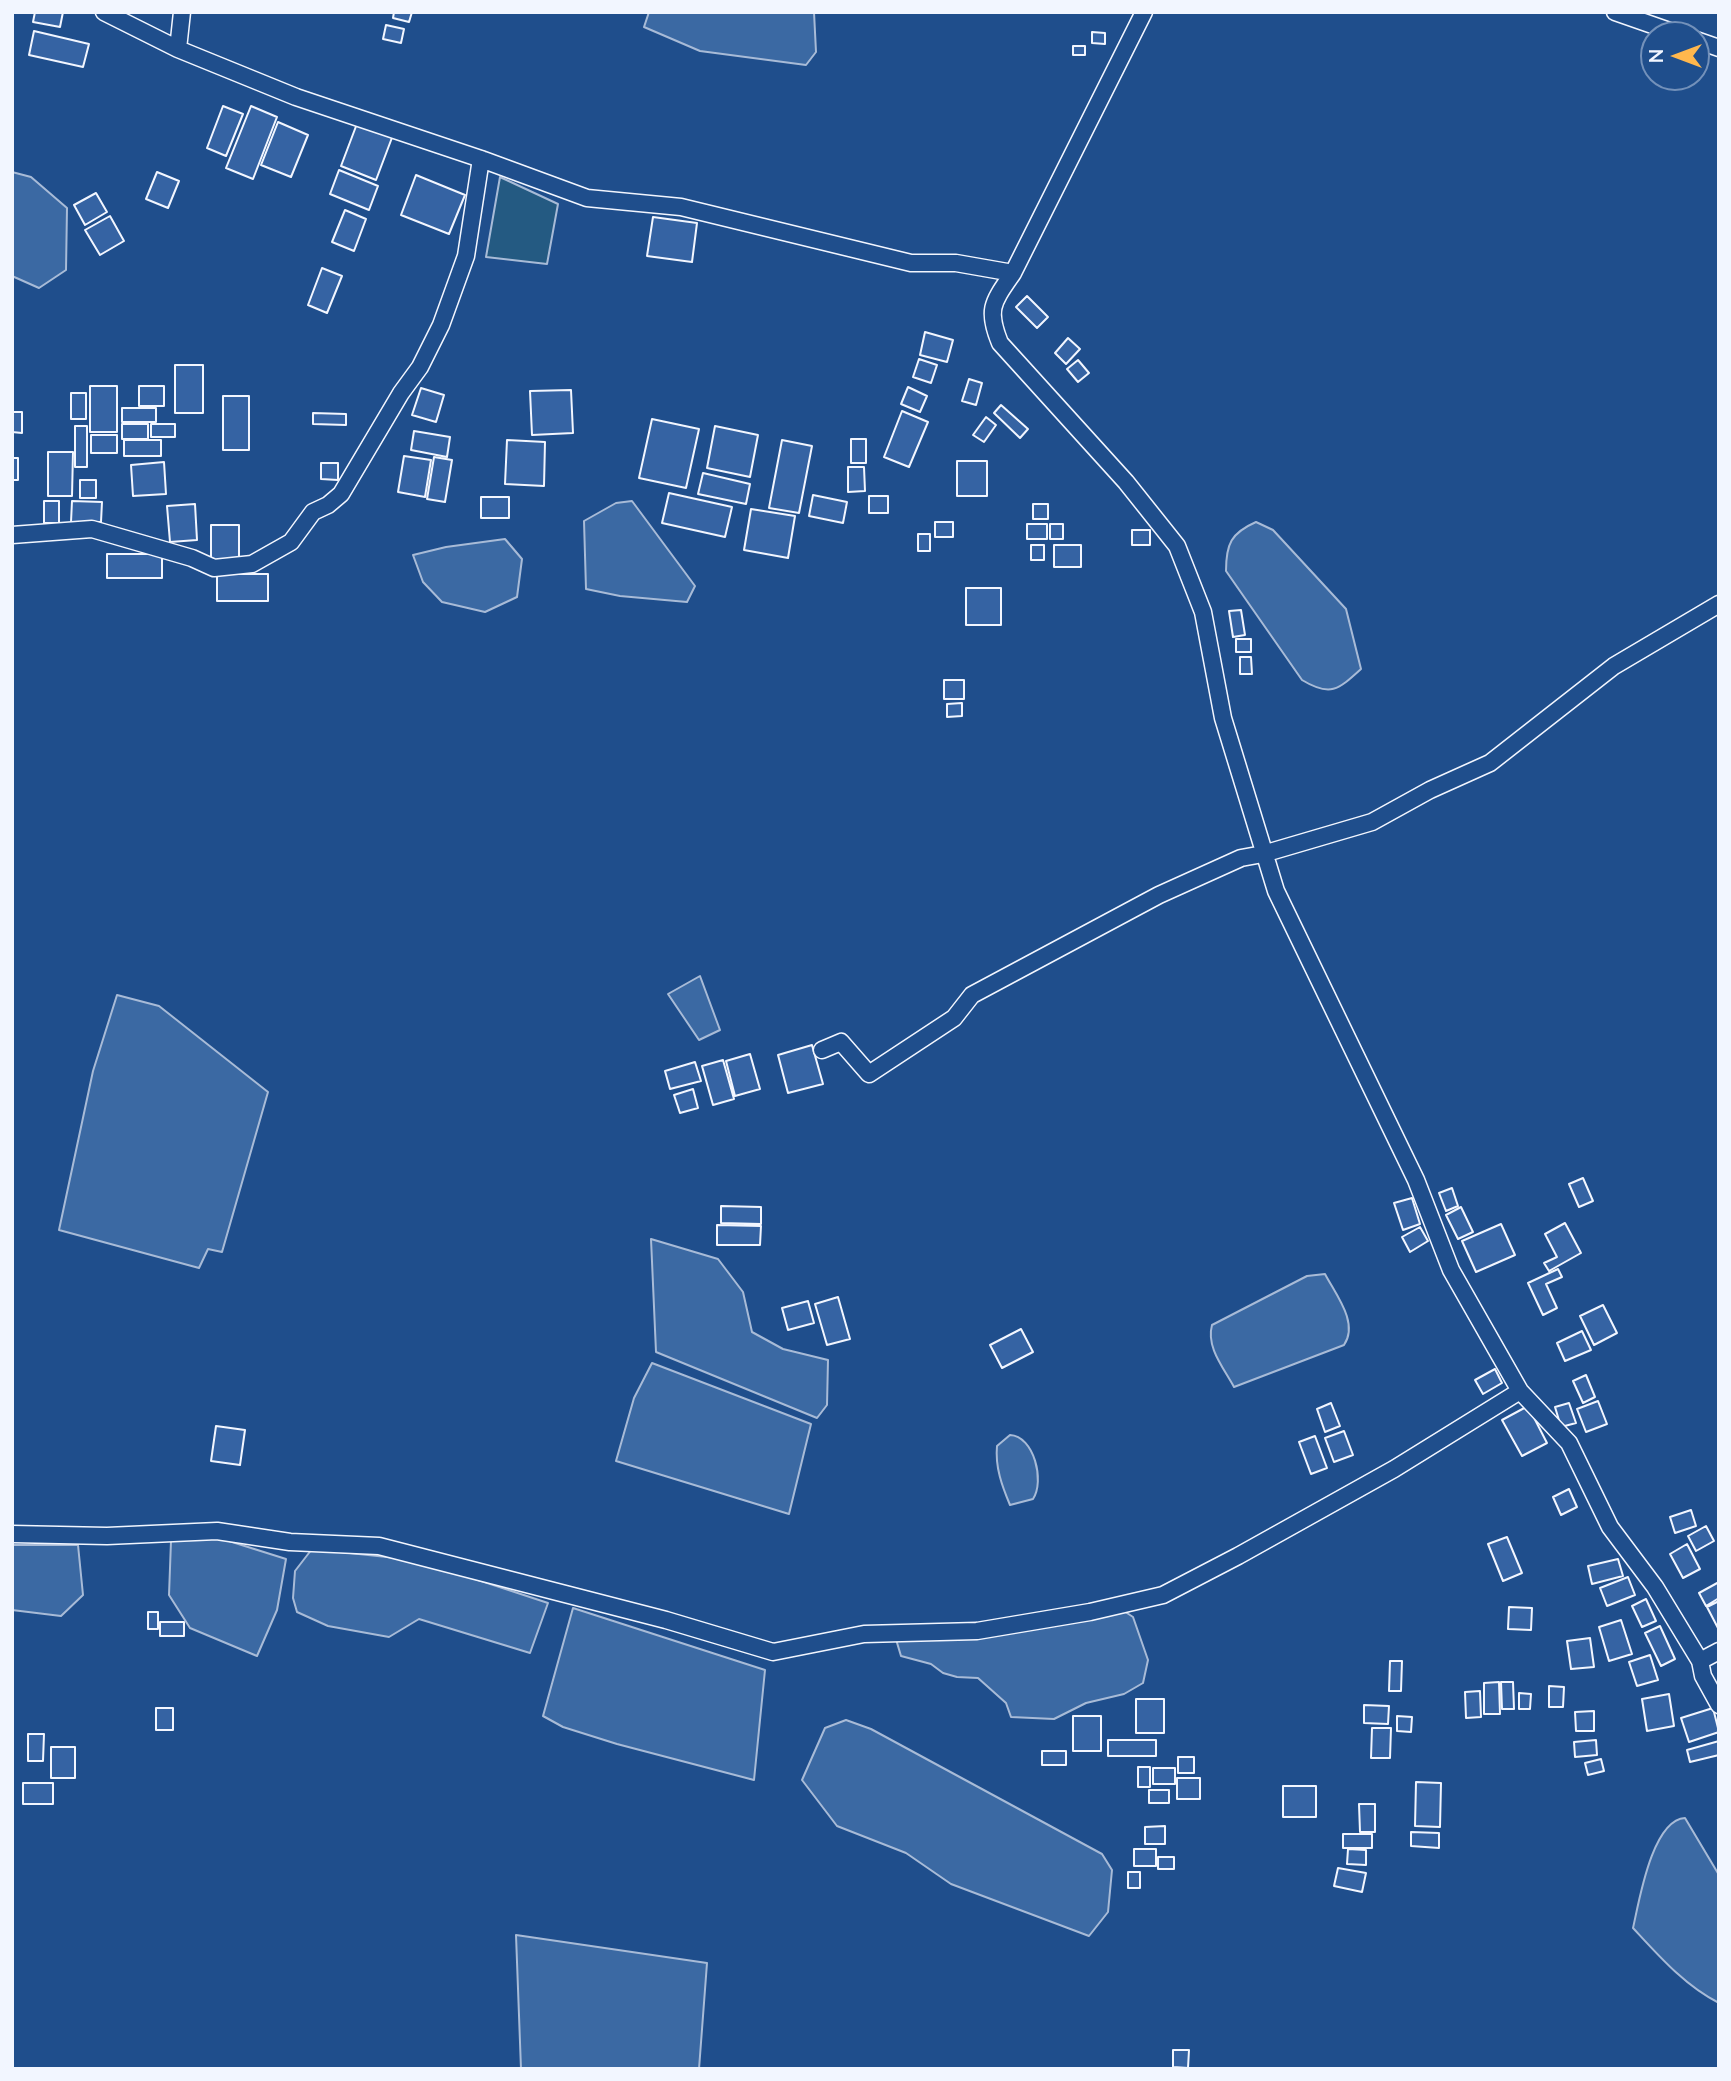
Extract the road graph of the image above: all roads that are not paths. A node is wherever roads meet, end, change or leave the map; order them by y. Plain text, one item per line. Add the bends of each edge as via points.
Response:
1 (104, 12) edge
2 (182, 12) edge
3 (1144, 12) edge
4 (1615, 12) edge
5 (1641, 21) edge
6 (177, 49) junction
7 (481, 159) junction
8 (1013, 273) junction
9 (12, 535) edge
10 (1719, 604) edge
11 (1264, 854) junction
12 (822, 1050) dead end
13 (1520, 1391) junction
14 (12, 1534) edge
15 (1719, 1651) edge
16 (1700, 1661) junction
17 (1719, 1705) edge

1 - 6 street
2 - 6 street
3 - 8 street
4 - 5 street
6 - 7 street via 296,97
7 - 8 street via 587,198 681,207 911,262 956,262
7 - 9 street via 466,256 441,325 341,494 313,512 291,542 253,564 214,568 92,529
8 - 11 street via 994,300 992,323 1000,344 1126,482 1177,546 1203,612 1223,718
10 - 11 street via 1614,666 1490,763 1372,822
11 - 12 street via 1241,858 1159,895 972,995 954,1018 869,1074 841,1042
11 - 13 street via 1276,891 1416,1180 1451,1270
13 - 14 street via 1394,1469 1163,1595 977,1631 864,1634 774,1652 379,1546 290,1542 217,1531
13 - 16 street via 1569,1443 1610,1527 1655,1587
15 - 16 street
16 - 17 street

